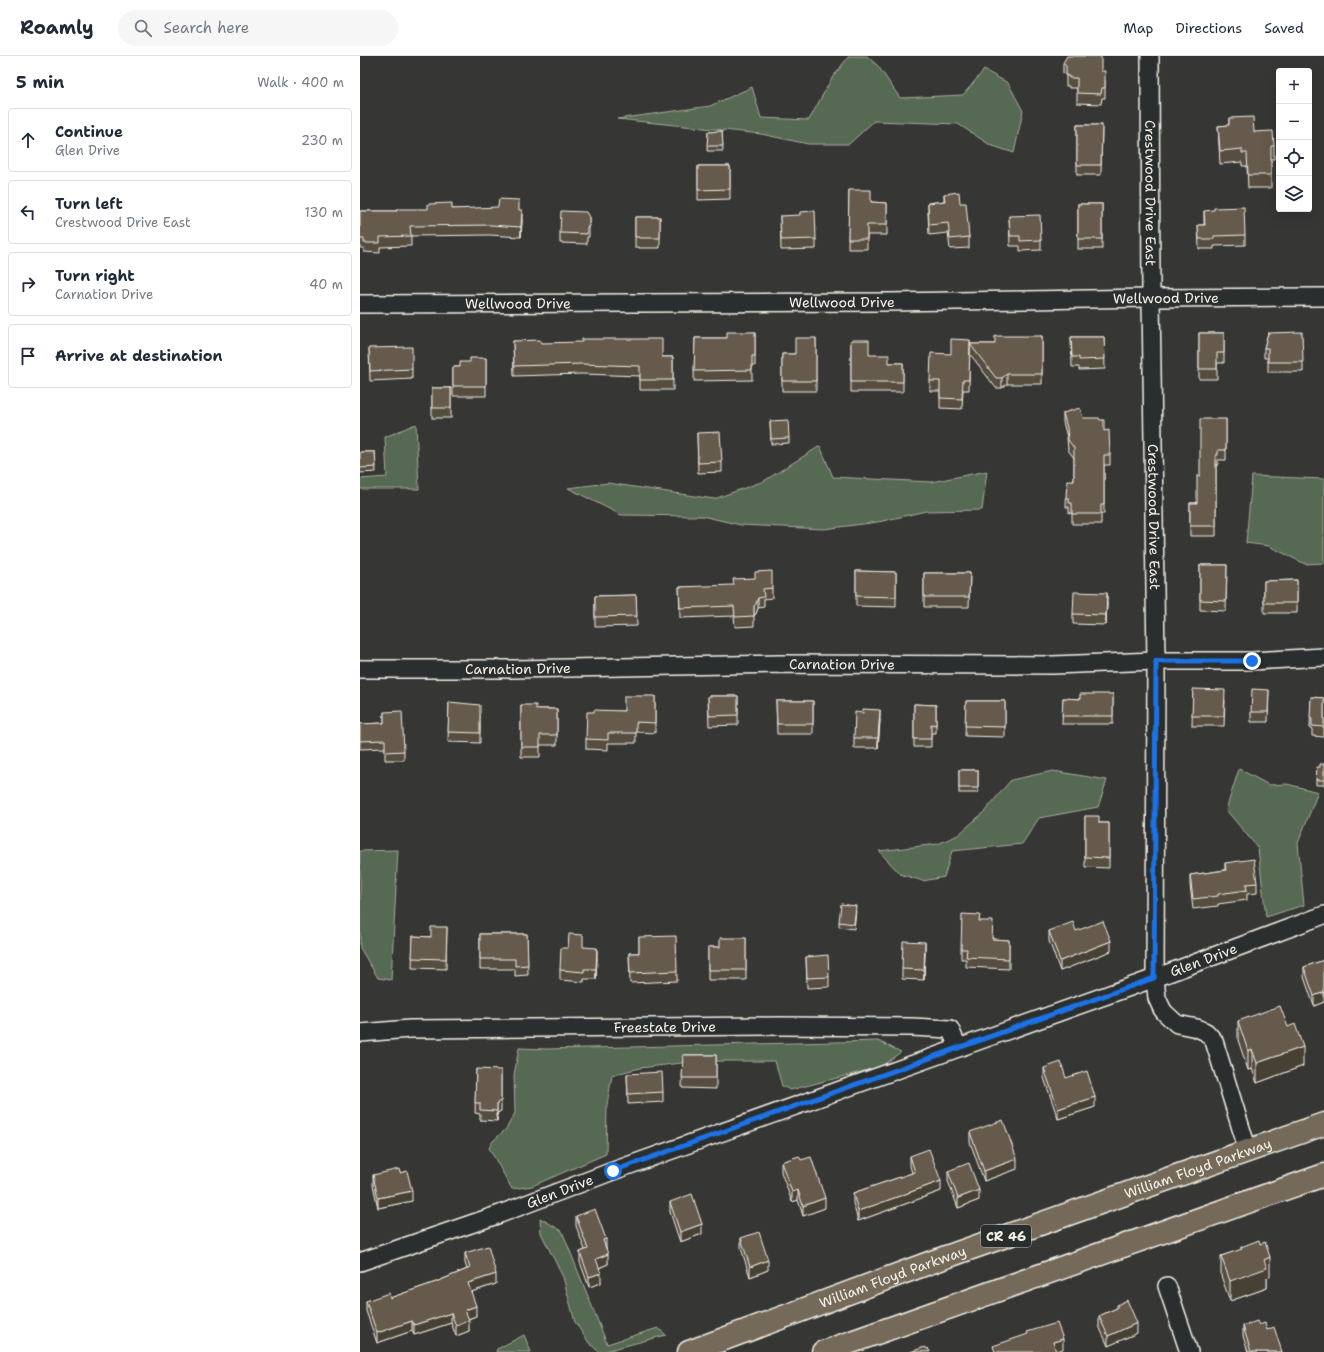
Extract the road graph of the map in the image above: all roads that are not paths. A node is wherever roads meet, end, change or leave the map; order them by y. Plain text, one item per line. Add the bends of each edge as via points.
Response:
1 (1150, 56) edge
2 (1324, 297) edge
3 (1151, 298) junction
4 (360, 304) edge
5 (1324, 657) edge
6 (1156, 661) junction
7 (360, 669) edge
8 (1324, 915) edge
9 (1154, 978) junction
10 (360, 1033) edge
11 (958, 1047) junction
12 (1324, 1124) edge
13 (1248, 1151) junction
14 (1324, 1175) edge
15 (360, 1262) edge
16 (1167, 1286) dead end
17 (689, 1352) edge
18 (823, 1352) edge
19 (1189, 1352) edge

1 - 3 street, Crestwood Drive East
2 - 3 street, Wellwood Drive
3 - 4 street, Wellwood Drive
3 - 6 street, Crestwood Drive East
5 - 6 street, Carnation Drive via 1252,661
6 - 7 street, Carnation Drive via 1053,665 795,664
6 - 9 street, Crestwood Drive East
8 - 9 street, Glen Drive
9 - 11 street, Glen Drive
9 - 13 street, Crestwood Drive East via 1157,998 1165,1013 1177,1024 1206,1032 1214,1041
10 - 11 street, Freestate Drive via 442,1029 912,1027 950,1030
11 - 15 street, Glen Drive via 500,1214
12 - 13 highway, William Floyd Parkway / CR 46
13 - 17 highway, William Floyd Parkway / CR 46 via 937,1260
14 - 18 highway
16 - 19 street

